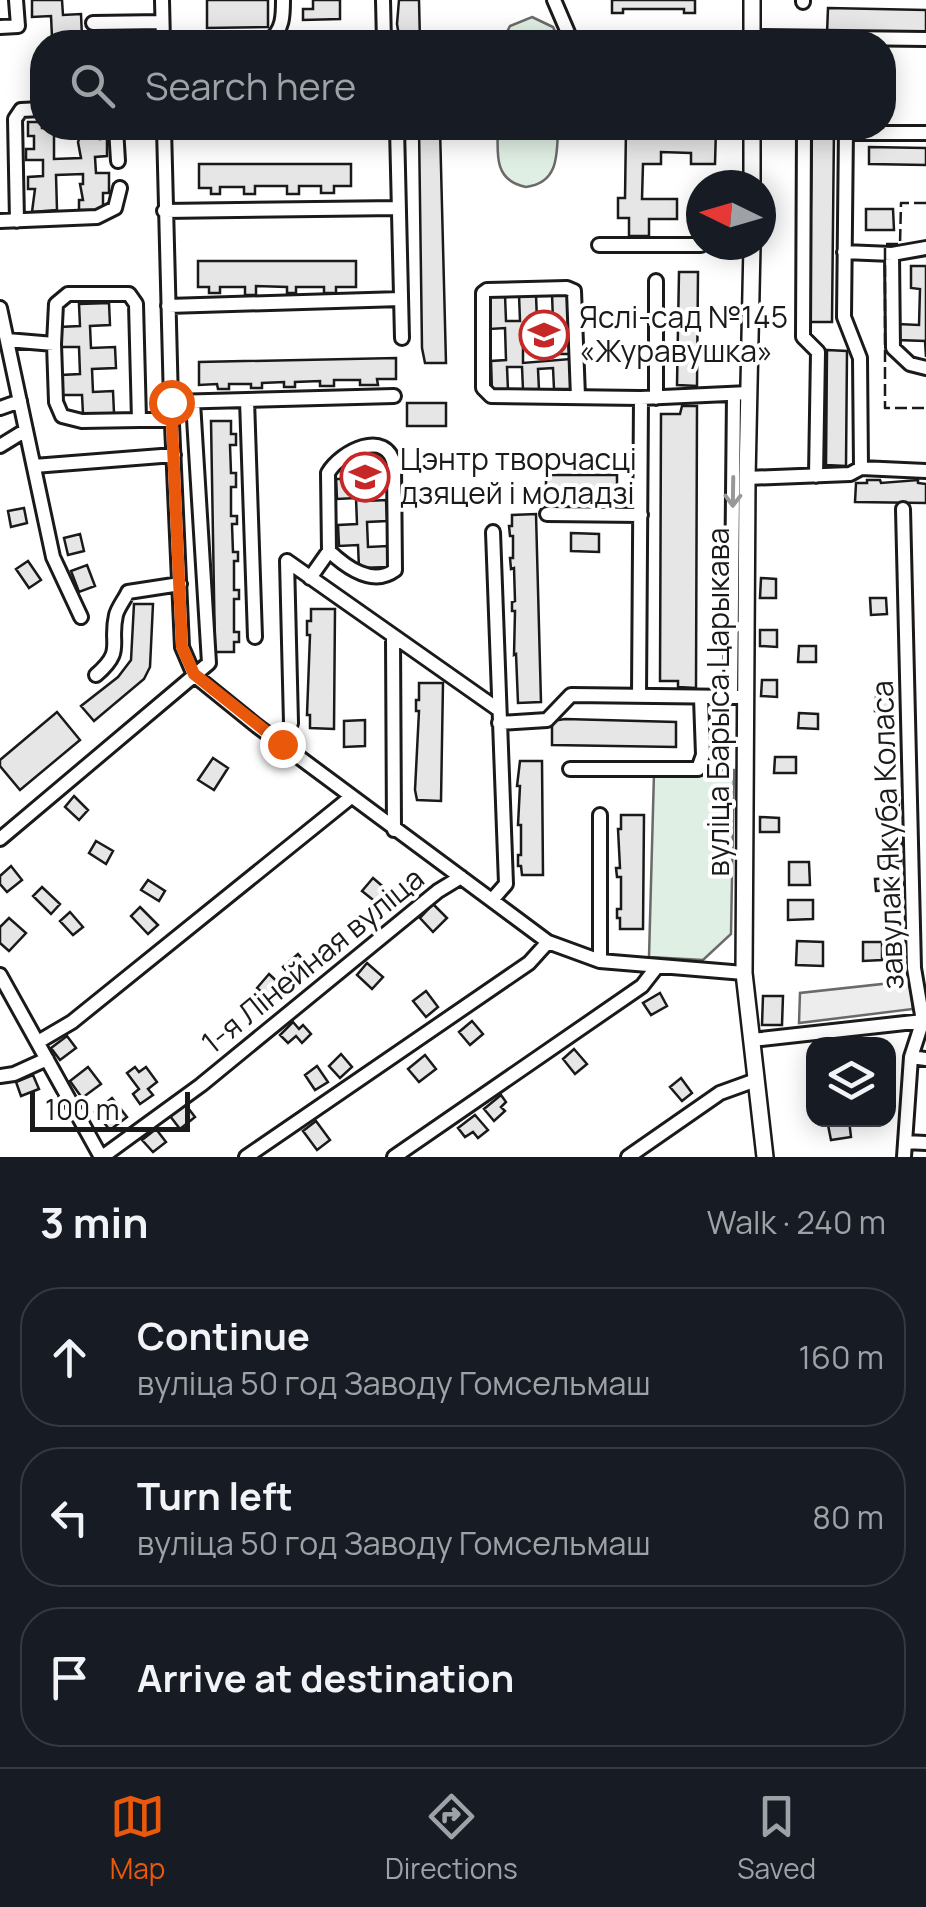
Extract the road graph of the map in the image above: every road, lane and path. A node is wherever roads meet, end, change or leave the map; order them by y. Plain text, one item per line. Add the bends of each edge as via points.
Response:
1 (16, 0) edge
2 (162, 0) edge
3 (284, 0) edge
4 (382, 0) edge
5 (554, 0) edge
6 (752, 0) edge
7 (162, 22) junction
8 (93, 23) dead end
9 (0, 27) edge
10 (162, 30) edge
11 (280, 30) edge
12 (383, 30) edge
13 (568, 30) edge
14 (752, 30) edge
15 (896, 39) edge
16 (926, 39) edge
17 (30, 109) edge
18 (896, 132) edge
19 (926, 133) edge
20 (117, 140) edge
21 (164, 140) edge
22 (397, 140) edge
23 (752, 140) edge
24 (804, 140) edge
25 (846, 140) edge
26 (118, 161) dead end
27 (752, 170) edge
28 (120, 188) dead end
29 (399, 208) junction
30 (164, 211) junction
31 (17, 220) junction
32 (0, 221) edge
33 (599, 245) dead end
34 (686, 245) edge
35 (926, 248) edge
36 (844, 252) junction
37 (892, 254) junction
38 (751, 260) edge
39 (656, 281) dead end
40 (402, 300) junction
41 (168, 306) junction
42 (0, 308) edge
43 (402, 338) dead end
44 (7, 340) junction
45 (54, 344) junction
46 (926, 368) edge
47 (741, 394) junction
48 (394, 396) dead end
49 (578, 397) junction
50 (649, 398) junction
51 (247, 400) junction
52 (20, 401) junction
53 (171, 402) junction
54 (193, 402) junction
55 (0, 408) edge
56 (139, 420) junction
57 (172, 420) junction
58 (26, 430) junction
59 (0, 446) edge
60 (174, 455) junction
61 (34, 466) junction
62 (861, 468) junction
63 (926, 470) edge
64 (816, 476) junction
65 (747, 478) junction
66 (903, 509) dead end
67 (547, 514) dead end
68 (642, 515) junction
69 (493, 532) dead end
70 (329, 552) junction
71 (310, 578) junction
72 (180, 584) junction
73 (81, 616) dead end
74 (393, 637) junction
75 (255, 638) dead end
76 (194, 674) junction
77 (96, 675) dead end
78 (639, 696) junction
79 (738, 697) junction
80 (701, 698) junction
81 (499, 717) junction
82 (282, 744) junction
83 (570, 769) dead end
84 (351, 797) junction
85 (600, 815) dead end
86 (394, 830) junction
87 (0, 840) edge
88 (461, 877) junction
89 (492, 900) junction
90 (548, 942) junction
91 (600, 961) junction
92 (656, 968) junction
93 (744, 973) junction
94 (0, 975) edge
95 (924, 1015) edge
96 (752, 1040) junction
97 (38, 1042) junction
98 (47, 1058) junction
99 (911, 1058) junction
100 (926, 1059) edge
101 (0, 1076) edge
102 (756, 1080) junction
103 (905, 1142) junction
104 (926, 1143) edge
105 (101, 1157) edge
106 (246, 1157) edge
107 (394, 1157) edge
108 (628, 1157) edge
109 (765, 1157) edge
110 (904, 1157) edge

1 - 9 street via 18,26
2 - 7 street
3 - 11 street
4 - 12 street
5 - 13 street
6 - 14 main road
7 - 8 street
7 - 10 street
15 - 16 street
17 - 31 street via 15,119
18 - 19 street
20 - 26 street
21 - 30 street
22 - 29 street
23 - 27 main road
24 - 64 street via 803,337 818,352
25 - 36 street
28 - 31 street via 108,214
29 - 30 street
29 - 40 street
30 - 41 street
31 - 32 street
33 - 34 street
35 - 37 street
36 - 37 street
36 - 62 street via 844,317 860,358
37 - 46 street via 893,348
38 - 47 main road, вуліца Барыса Царыкава
39 - 50 street
40 - 41 street
40 - 43 street
41 - 53 street
42 - 44 street
44 - 45 street
44 - 52 street
45 - 56 street via 62,416
45 - 56 street via 62,297 129,294 136,304
47 - 50 street
47 - 65 main road, вуліца Барыса Царыкава
47 -> 79 street
48 - 51 street
49 - 49 street via 574,291 482,293 486,394
49 - 50 street
50 - 68 street
51 - 54 street
51 - 75 street
52 - 55 street
52 - 58 street
53 - 54 street
53 - 57 street
54 - 76 street via 208,664
56 - 57 street
57 - 60 street
58 - 59 street
58 - 61 street
60 - 61 street
60 - 72 street
61 - 73 street via 53,557
62 - 63 street
62 - 64 street
64 - 65 street
65 - 79 main road, вуліца Барыса Царыкава
66 - 95 street, завулак Якуба Коласа via 914,968
67 - 68 street
68 - 78 street
69 - 81 street
70 - 70 street via 328,473 349,451 387,448 394,465 394,570 382,576 357,573
70 - 71 street
71 - 74 street
71 - 82 street via 286,561 291,723
72 - 76 street via 182,647
72 - 77 street via 128,592 116,614 116,652
74 - 81 street
74 - 86 street
76 - 82 street
76 - 87 street
78 - 80 street
78 - 81 street via 571,695 548,720
79 - 80 street
79 - 93 main road, вуліца Барыса Царыкава
80 - 83 street via 698,769
81 - 89 street via 506,884
82 - 84 street
84 - 86 street
84 - 97 street via 72,1022
85 - 91 street
86 - 88 street
88 - 89 street
88 - 105 street, 1-я Лінейная вуліца
89 - 90 street
90 - 91 street
90 - 106 street via 528,963
91 - 92 street
92 - 93 street
92 - 107 street via 642,986
93 - 96 main road, вуліца Барыса Царыкава
94 - 97 street
95 - 96 street
95 - 99 street, завулак Якуба Коласа
96 - 102 main road, вуліца Барыса Царыкава
97 - 98 street
98 - 101 street
98 - 105 street
99 - 100 street
99 - 103 street, завулак Якуба Коласа
102 - 108 street via 720,1093
102 - 109 main road, вуліца Барыса Царыкава
103 - 104 street
103 - 110 street, завулак Якуба Коласа

